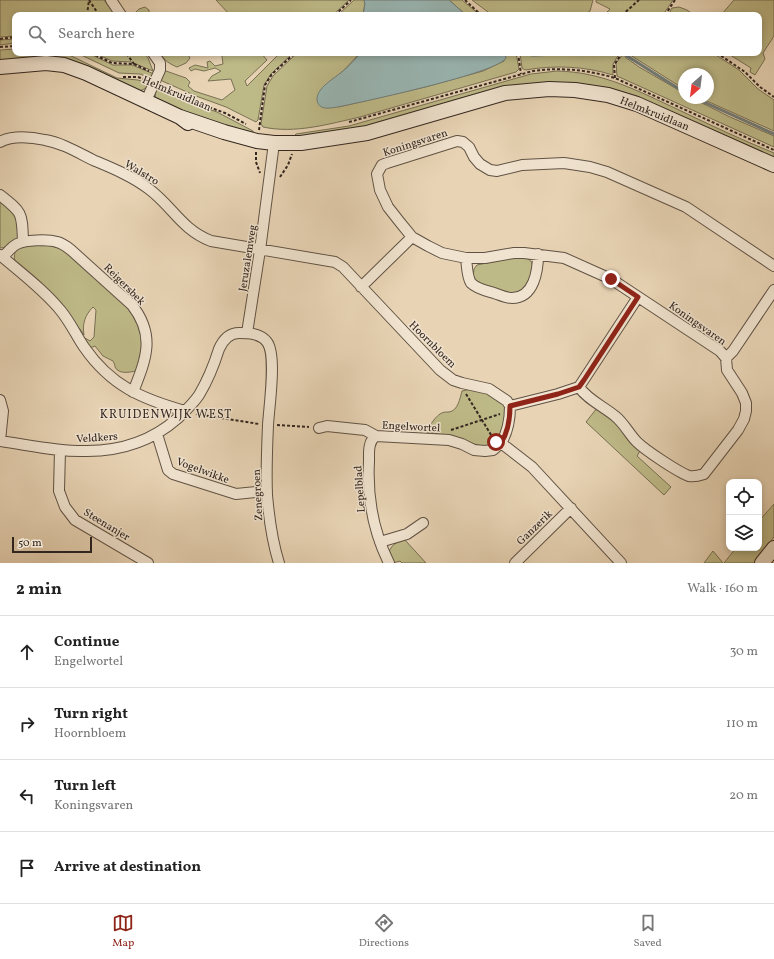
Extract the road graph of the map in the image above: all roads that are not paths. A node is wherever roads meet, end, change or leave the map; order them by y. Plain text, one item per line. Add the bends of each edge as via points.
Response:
1 (111, 0) edge
2 (119, 12) edge
3 (155, 56) edge
4 (0, 67) edge
5 (146, 101) junction
6 (367, 133) junction
7 (0, 142) edge
8 (274, 148) junction
9 (774, 165) edge
10 (0, 195) edge
11 (412, 237) junction
12 (23, 242) junction
13 (260, 250) junction
14 (538, 254) junction
15 (2, 256) edge
16 (466, 258) junction
17 (774, 266) edge
18 (361, 287) junction
19 (774, 290) edge
20 (638, 297) junction
21 (247, 333) junction
22 (726, 358) junction
23 (579, 387) junction
24 (133, 392) junction
25 (0, 400) edge
26 (510, 406) junction
27 (186, 411) junction
28 (319, 428) road end
29 (157, 434) junction
30 (376, 436) junction
31 (0, 441) edge
32 (501, 443) junction
33 (60, 450) junction
34 (267, 491) junction
35 (571, 508) junction
36 (423, 523) dead end
37 (380, 542) junction
38 (774, 548) edge
39 (148, 563) edge
40 (279, 563) edge
41 (389, 563) edge
42 (515, 563) edge
43 (621, 563) edge
44 (762, 563) edge

1 - 2 street
3 - 5 street via 160,63 160,70
4 - 5 street, Helmkruidlaan via 46,63 64,65
5 - 8 street, Helmkruidlaan via 180,117 224,132 257,137
6 - 8 street, Helmkruidlaan
6 - 8 street, Helmkruidlaan via 340,146 319,150 292,153
6 - 9 street, Helmkruidlaan via 505,93 549,89 575,90 608,95 638,104
7 - 13 street, Walstro via 9,138 36,138 61,145 144,185 159,197 186,227 203,238
8 - 13 street, Jeruzalemweg
10 - 12 street via 20,213
11 - 16 street, Koningsvaren via 442,253
11 - 17 street, Koningsvaren via 383,196 377,174 387,163 458,141 469,147 474,158 490,170 564,163 590,167 614,175 686,207
11 - 18 street
12 - 15 street, Reigersbek via 16,244
12 - 24 street, Reigersbek via 48,240 64,244 124,297 138,314 146,334 146,348 142,369
13 - 18 street, Hoornbloem via 332,260 343,267
13 - 21 street, Jeruzalemweg
14 - 16 street, Koningsvaren via 514,253
14 - 16 street via 532,284 522,296 513,298 478,288 468,276
14 - 20 street, Koningsvaren via 564,258 582,265 611,279
15 - 24 street, Reigersbek via 52,301 99,366
18 - 26 street, Hoornbloem via 440,370 453,380 489,389
19 - 22 street, Koningsvaren
20 - 22 street, Koningsvaren via 720,351
20 - 23 street
21 - 27 street via 233,333 225,338 198,397
21 - 34 street, Zenegroen via 259,336 267,342 271,354
22 - 23 street via 727,370 742,393 746,412 738,430 704,474 698,477 682,473 644,449 617,417 584,394
23 - 26 street
24 - 27 street, Reigersbek via 157,403
25 - 31 street via 3,411
26 - 32 street via 509,422
27 - 29 street, Veldkers
28 - 30 street, Engelwortel via 327,426 365,430
29 - 33 street, Veldkers via 127,447 86,452
29 - 34 street, Vogelwikke via 168,470 173,474 236,494
30 - 32 street, Engelwortel via 456,442 474,450 485,451 493,450
30 - 37 street, Lepelblad via 369,447 368,472 371,509
31 - 33 street, Veldkers
32 - 35 street via 532,467
33 - 39 street, Steenanjer via 59,491 65,507 75,520
34 - 40 street, Zenegroen
35 - 42 street, Ganzerik
35 - 43 street
36 - 37 street via 407,534
37 - 41 street, Lepelblad
38 - 44 street

